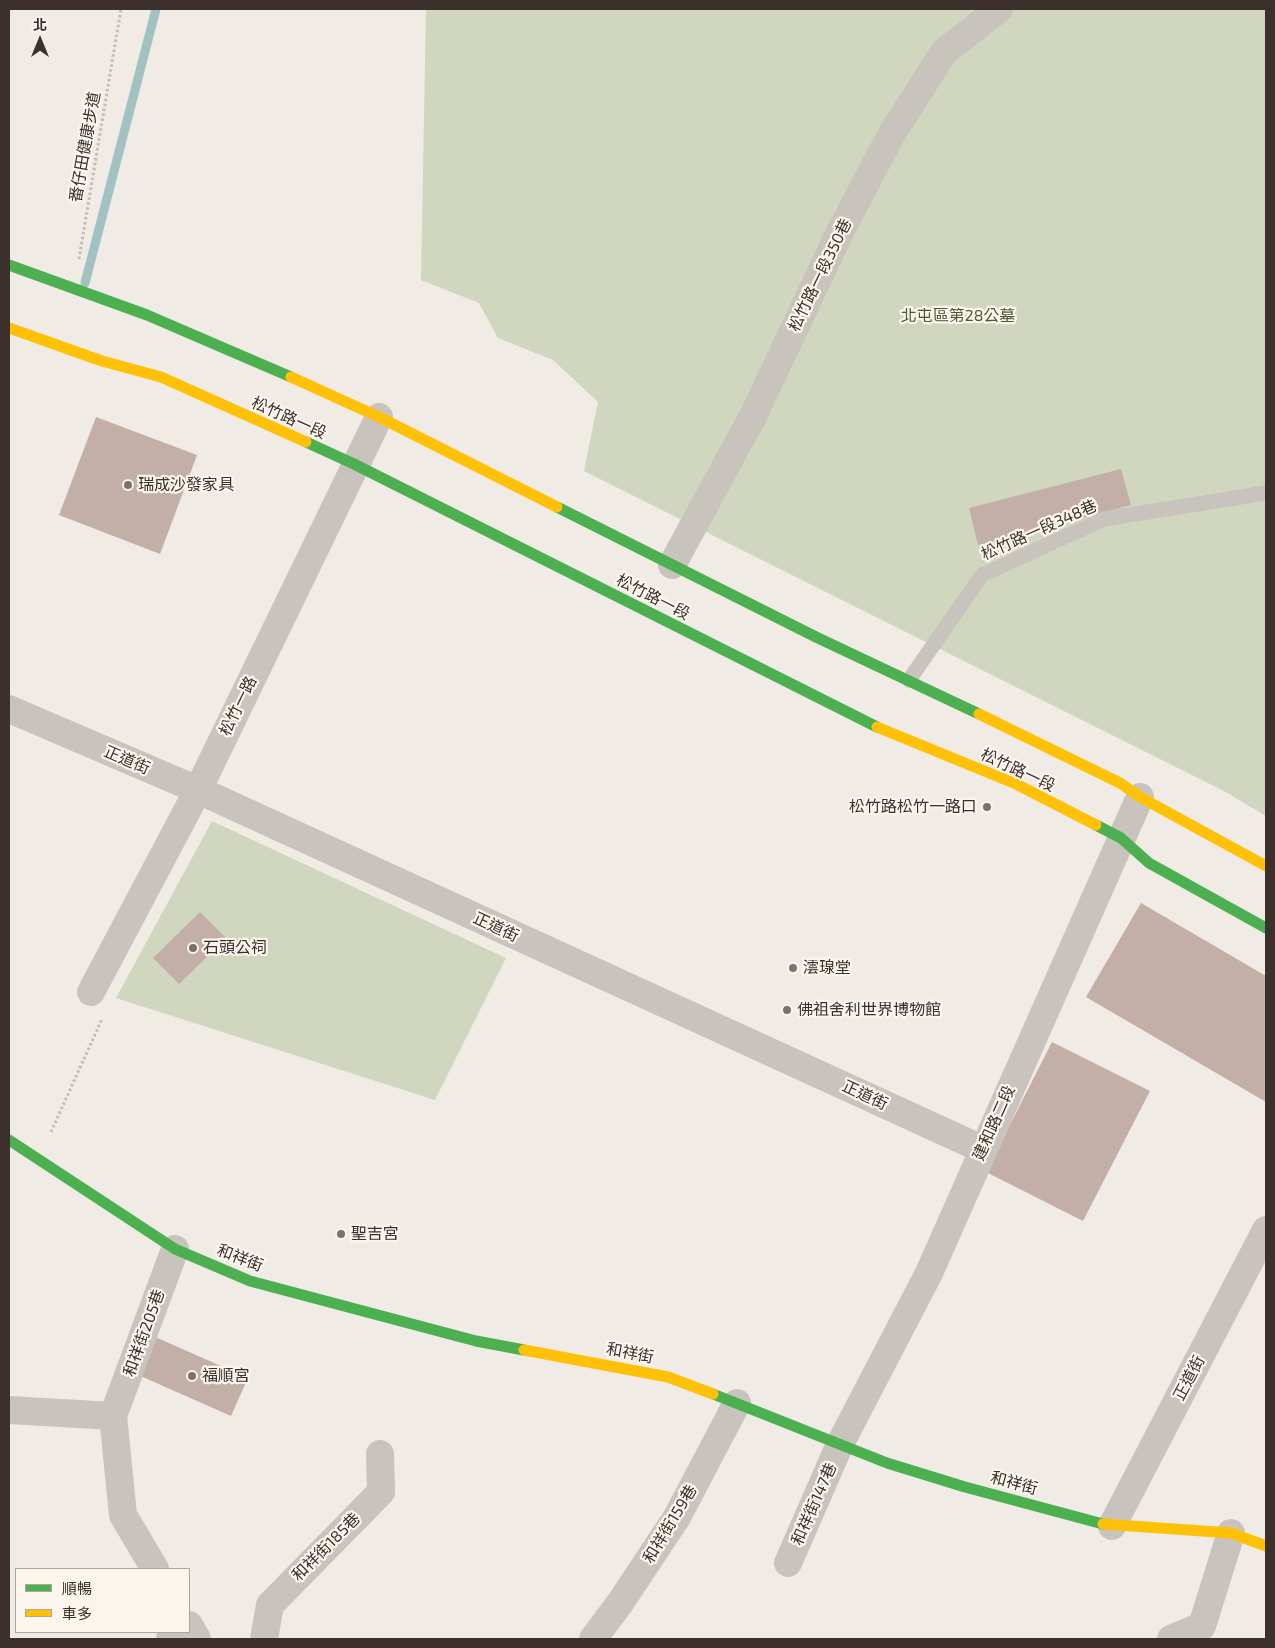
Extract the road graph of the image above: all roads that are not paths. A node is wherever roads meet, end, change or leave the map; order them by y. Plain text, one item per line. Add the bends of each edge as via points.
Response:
1 (999, 9) edge
2 (9, 266) edge
3 (9, 328) edge
4 (379, 417) junction
5 (354, 464) junction
6 (1266, 493) edge
7 (672, 565) junction
8 (909, 680) junction
9 (9, 709) edge
10 (198, 790) junction
11 (1140, 797) junction
12 (1121, 838) junction
13 (1266, 866) edge
14 (1266, 928) edge
15 (91, 992) dead end
16 (9, 1140) edge
17 (982, 1149) junction
18 (1266, 1230) edge
19 (175, 1249) junction
20 (737, 1403) junction
21 (9, 1410) edge
22 (113, 1416) junction
23 (840, 1444) junction
24 (380, 1454) dead end
25 (1112, 1526) junction
26 (1231, 1533) junction
27 (1266, 1546) edge
28 (788, 1563) dead end
29 (154, 1568) edge
30 (190, 1627) edge
31 (198, 1639) edge
32 (264, 1639) edge
33 (592, 1639) edge
34 (1171, 1639) edge

1 - 7 street, 松竹路一段350巷 via 944,52 891,135 839,234 753,416
2 - 4 street, 松竹路一段 via 147,315
3 - 5 street, 松竹路一段 via 102,361 162,377
4 - 5 street, 松竹一路
4 - 7 street, 松竹路一段
5 - 10 street, 松竹一路
5 - 12 street, 松竹路一段 via 889,733 1016,784
6 - 8 lane, 松竹路一段348巷 via 1104,519 982,575
7 - 8 street, 松竹路一段
8 - 11 street, 松竹路一段 via 1120,783
9 - 10 street, 正道街
10 - 15 street, 松竹一路
10 - 17 street, 正道街
11 - 12 street, 建和路二段
11 - 13 street, 松竹路一段
12 - 14 street, 松竹路一段 via 1149,863
12 - 17 street, 建和路二段
16 - 19 street, 和祥街
17 - 23 street, 建和路二段 via 929,1273
18 - 25 street, 正道街
19 - 20 street, 和祥街 via 250,1281 476,1341 668,1377
19 - 22 street, 和祥街205巷
20 - 23 street, 和祥街
20 - 33 street, 和祥街159巷 via 677,1517
21 - 22 street
22 - 29 street, 和祥街205巷 via 122,1515
23 - 25 street, 和祥街 via 887,1463 965,1487
23 - 28 street, 和祥街147巷
24 - 32 street, 和祥街185巷 via 381,1492 270,1604
25 - 26 street, 和祥街
26 - 27 street, 和祥街
26 - 34 street via 1202,1626
30 - 31 street

